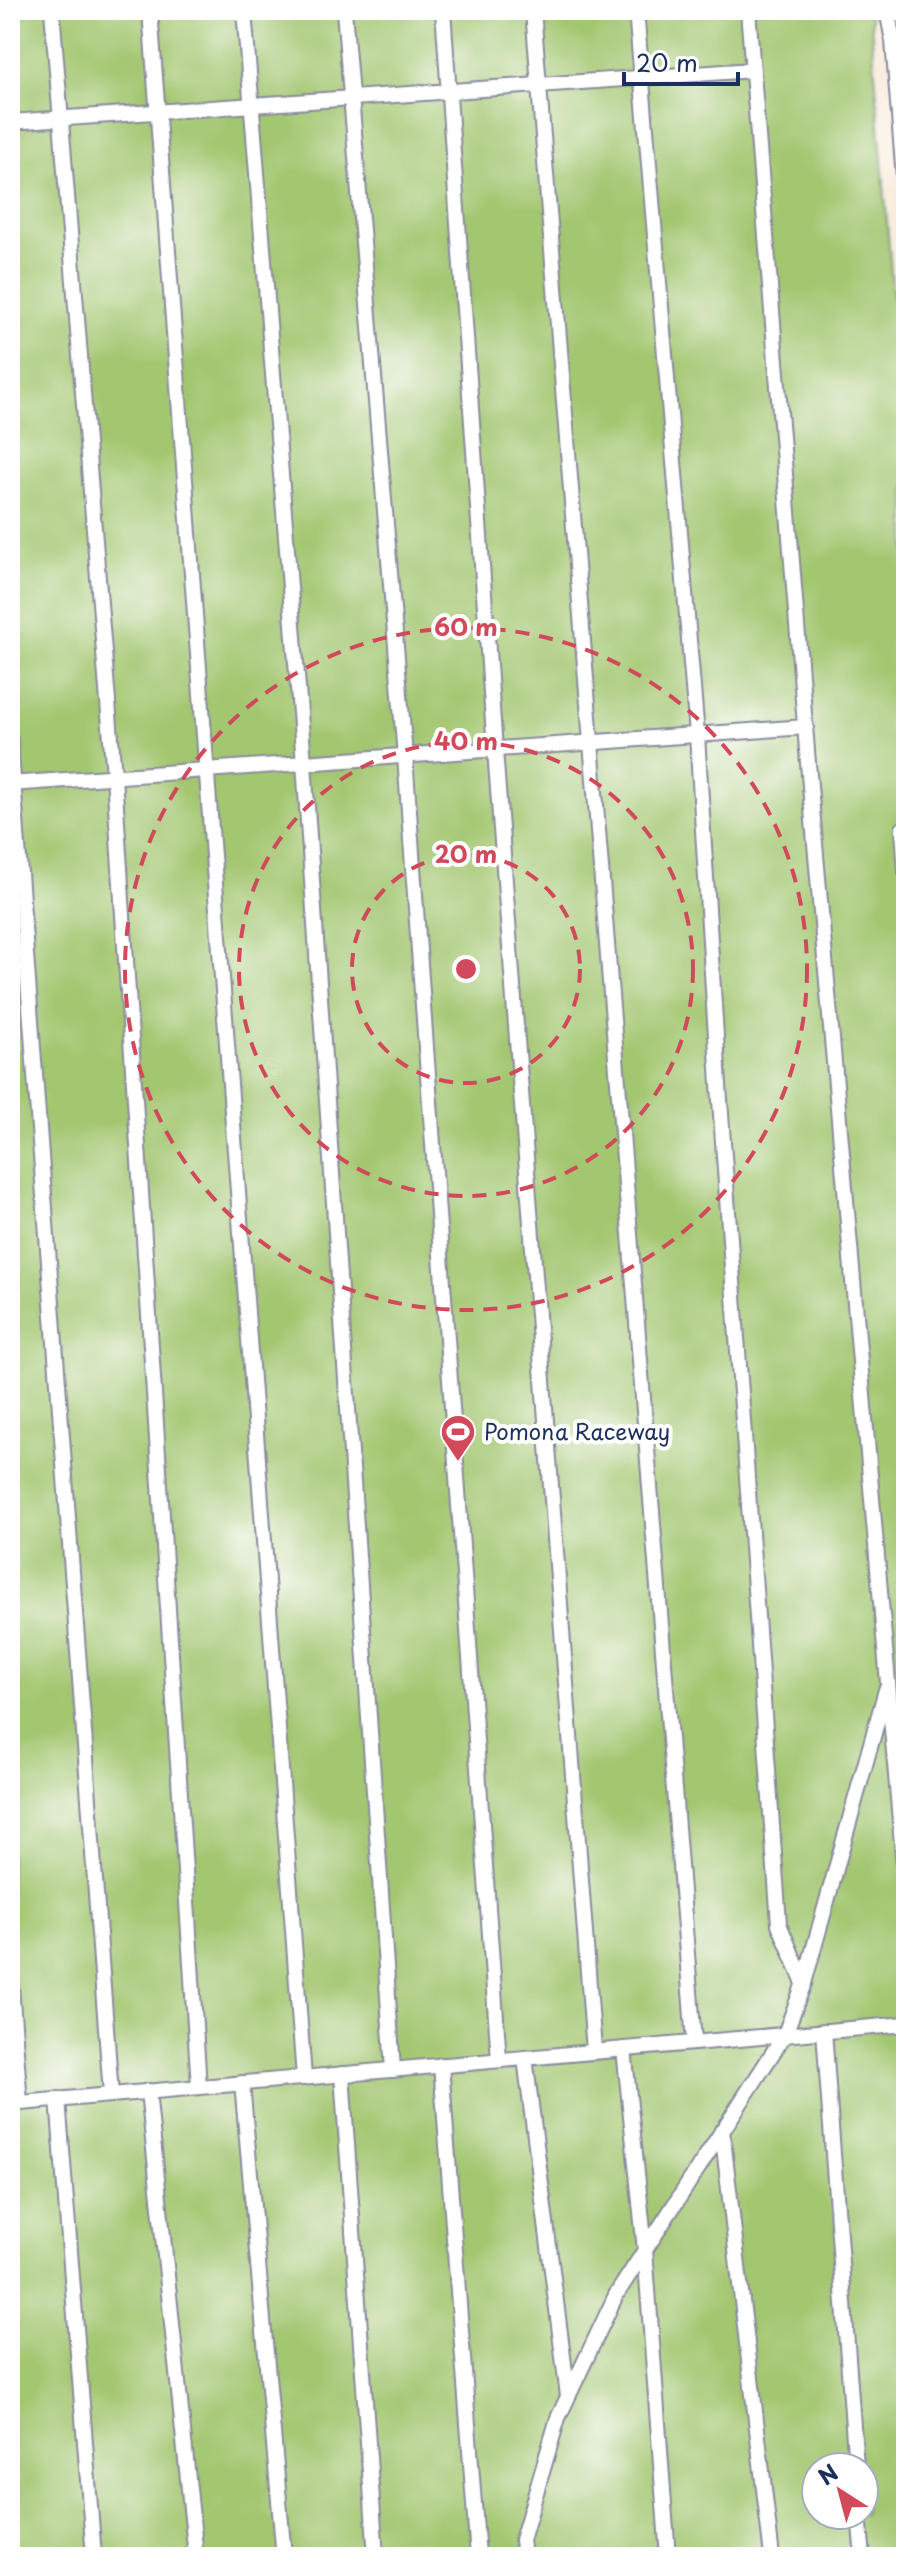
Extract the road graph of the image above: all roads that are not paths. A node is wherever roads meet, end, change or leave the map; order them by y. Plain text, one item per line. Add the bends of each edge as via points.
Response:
1 (52, 10) edge
2 (150, 10) edge
3 (244, 10) edge
4 (344, 10) edge
5 (443, 10) edge
6 (533, 10) edge
7 (636, 10) edge
8 (748, 10) edge
9 (887, 10) edge
10 (753, 70) junction
11 (642, 77) junction
12 (539, 85) junction
13 (450, 91) junction
14 (351, 98) junction
15 (252, 105) junction
16 (158, 112) junction
17 (61, 118) junction
18 (10, 122) edge
19 (906, 203) edge
20 (806, 727) junction
21 (697, 735) junction
22 (10, 739) edge
23 (593, 742) junction
24 (495, 750) junction
25 (405, 756) junction
26 (304, 763) junction
27 (205, 770) junction
28 (114, 776) junction
29 (12, 784) edge
30 (906, 828) edge
31 (906, 872) edge
32 (888, 1682) junction
33 (906, 1890) edge
34 (10, 1974) edge
35 (804, 1983) junction
36 (906, 2024) edge
37 (824, 2031) junction
38 (785, 2034) junction
39 (694, 2042) junction
40 (624, 2049) junction
41 (594, 2051) junction
42 (525, 2058) junction
43 (499, 2060) junction
44 (441, 2065) junction
45 (393, 2070) junction
46 (342, 2074) junction
47 (304, 2078) junction
48 (242, 2083) junction
49 (199, 2087) junction
50 (148, 2091) junction
51 (111, 2095) junction
52 (58, 2099) junction
53 (15, 2104) edge
54 (722, 2130) junction
55 (645, 2250) junction
56 (568, 2397) junction
57 (855, 2451) edge
58 (861, 2531) edge
59 (94, 2557) edge
60 (196, 2557) edge
61 (284, 2557) edge
62 (376, 2557) edge
63 (478, 2557) edge
64 (524, 2557) edge
65 (668, 2557) edge
66 (772, 2557) edge
67 (863, 2557) edge

1 - 17 lane
2 - 16 lane
3 - 15 lane
4 - 14 lane
5 - 13 lane
6 - 12 lane
7 - 11 lane
8 - 10 lane
9 - 19 lane
10 - 11 lane
10 - 20 lane
11 - 12 lane
11 - 21 lane
12 - 13 lane
12 - 23 lane
13 - 14 lane
13 - 24 lane
14 - 15 lane
14 - 25 lane
15 - 16 lane
15 - 26 lane
16 - 17 lane
16 - 27 lane
17 - 18 lane
17 - 28 lane
20 - 21 lane
20 - 32 lane
21 - 23 lane
21 - 35 lane via 779,1924
22 - 29 lane
23 - 24 lane
23 - 39 lane
24 - 25 lane
24 - 41 lane
25 - 26 lane
25 - 43 lane
26 - 27 lane
26 - 45 lane
27 - 28 lane
27 - 47 lane
28 - 29 lane
28 - 49 lane
29 - 51 lane
30 - 31 lane
32 - 33 lane
32 - 35 lane
34 - 53 lane
35 - 38 lane
36 - 37 lane
37 - 38 lane
37 - 57 lane
38 - 39 lane
38 - 54 lane
39 - 40 lane
40 - 41 lane
40 - 55 lane
41 - 42 lane
42 - 43 lane
42 - 56 lane
43 - 44 lane
44 - 45 lane
44 - 63 lane
45 - 46 lane
46 - 47 lane
46 - 62 lane
47 - 48 lane
48 - 49 lane
48 - 61 lane
49 - 50 lane
50 - 51 lane
50 - 60 lane
51 - 52 lane
52 - 53 lane
52 - 59 lane
54 - 55 lane
54 - 66 lane
55 - 56 lane via 616,2295
55 - 65 lane
56 - 64 lane via 522,2540
58 - 67 lane

